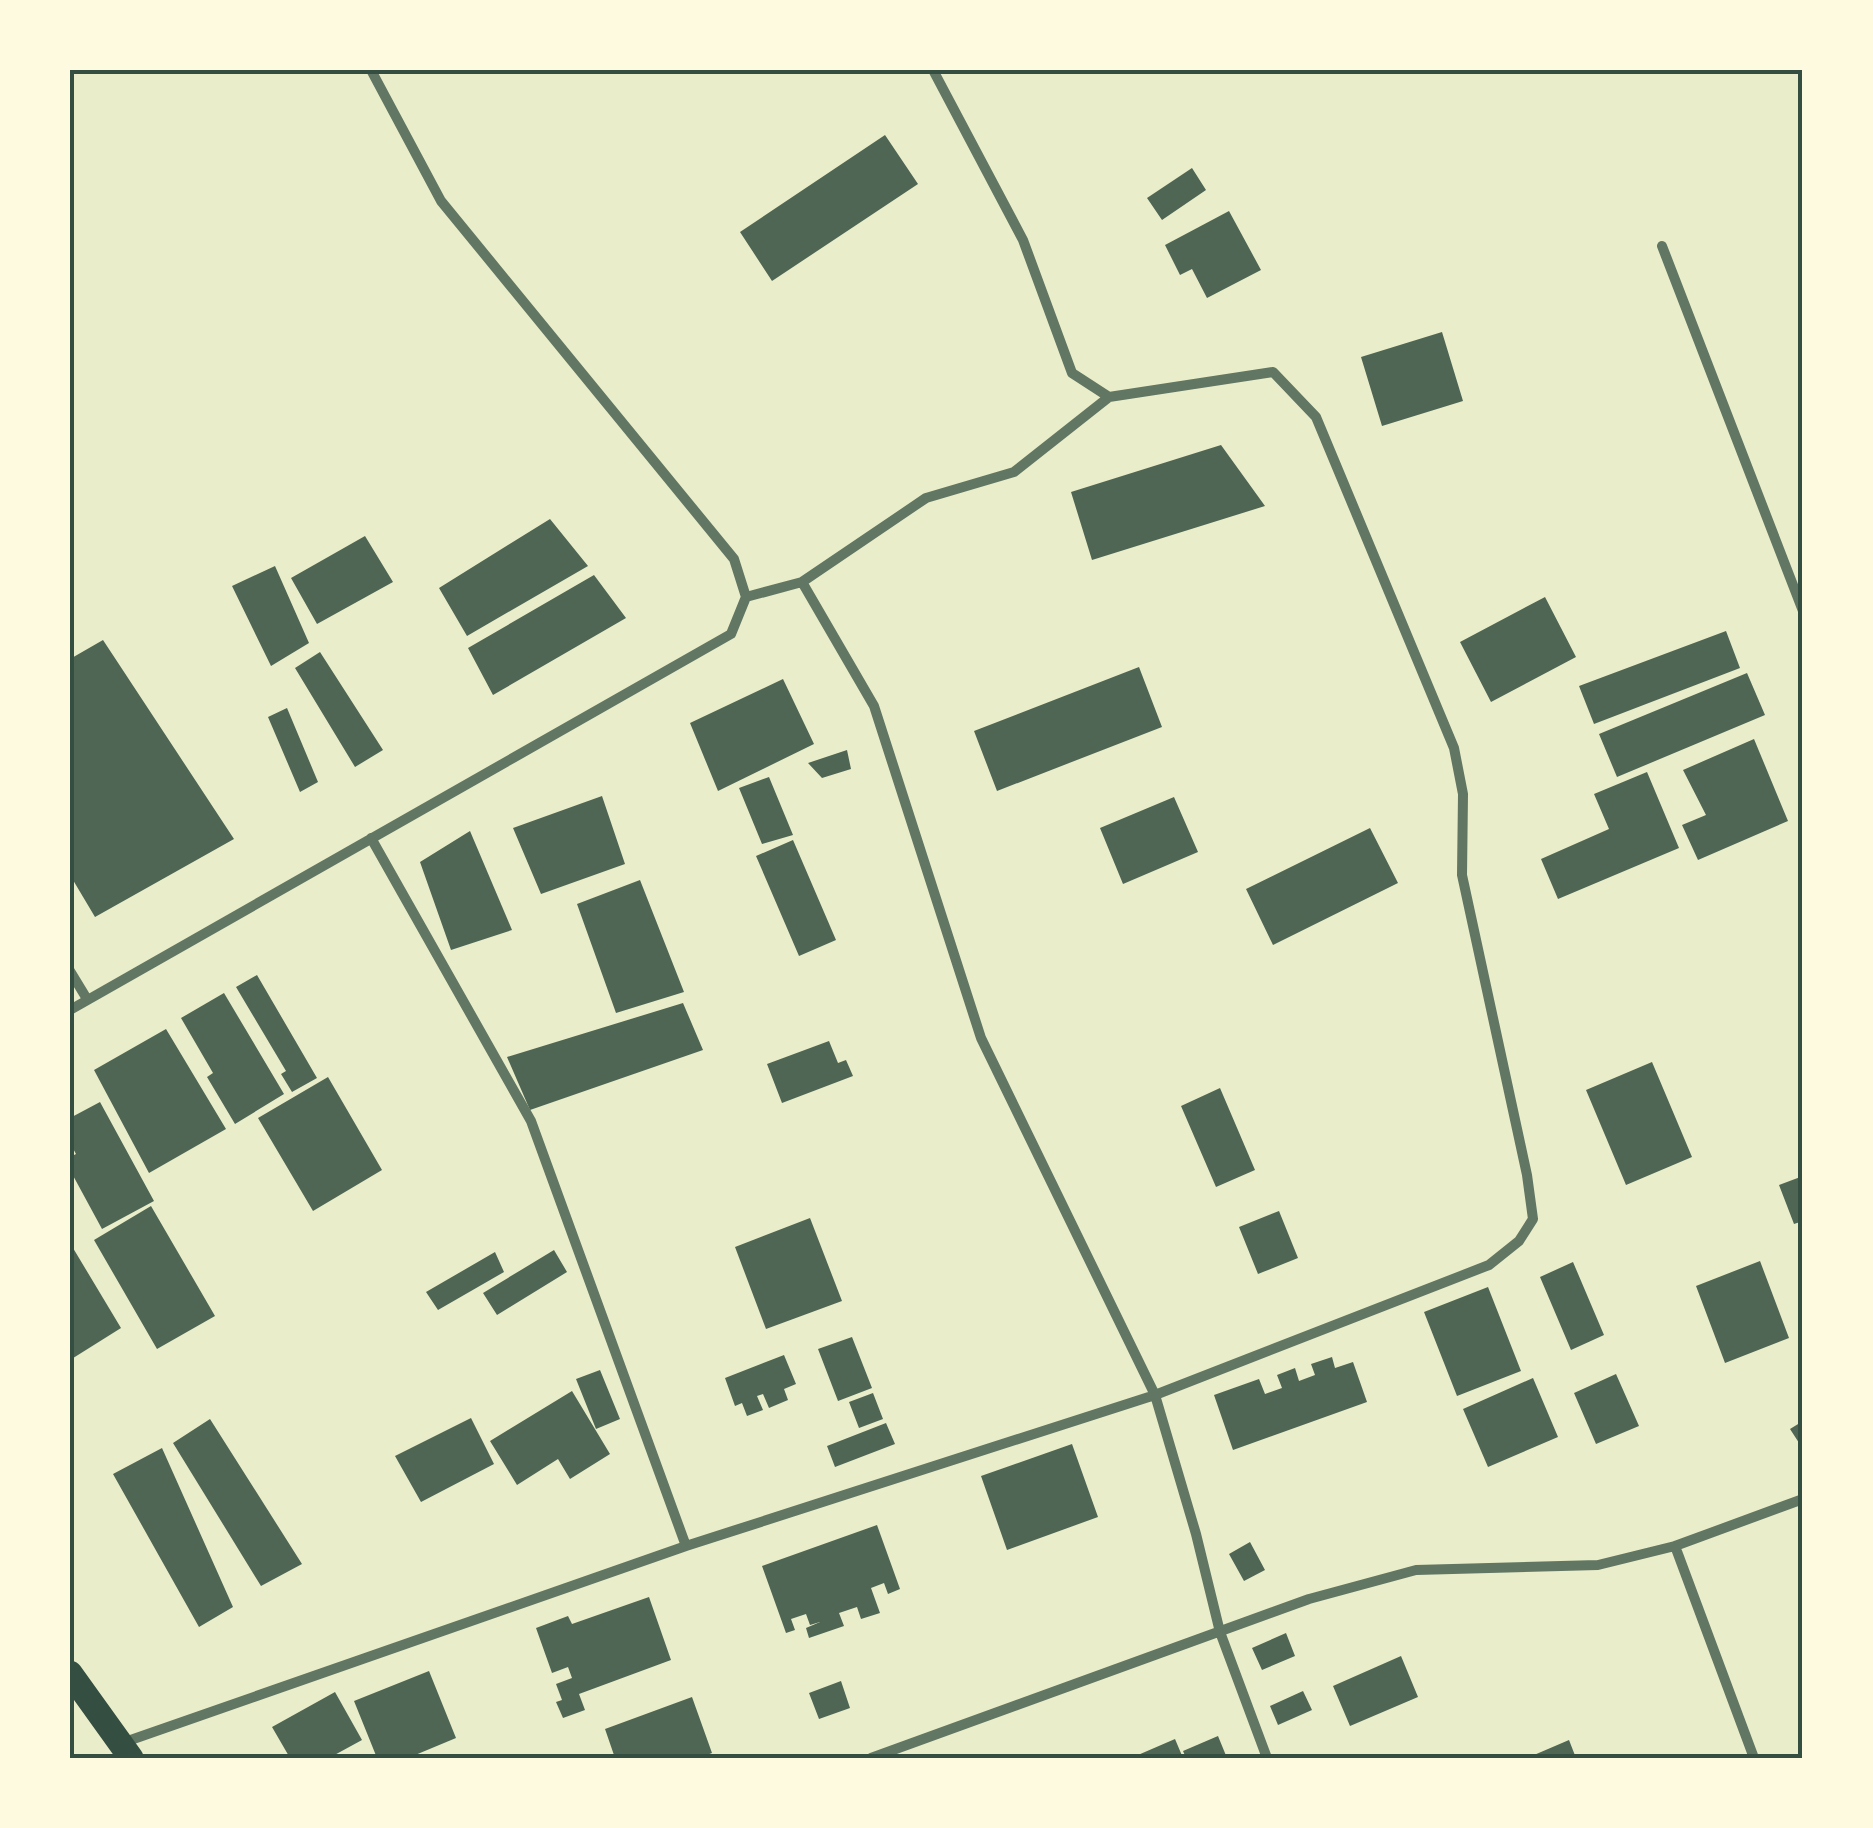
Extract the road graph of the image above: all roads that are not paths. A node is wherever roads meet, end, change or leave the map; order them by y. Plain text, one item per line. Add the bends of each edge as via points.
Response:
1 (371, 70) edge
2 (933, 70) edge
3 (1662, 246) dead end
4 (1109, 397) junction
5 (802, 582) junction
6 (746, 598) junction
7 (1803, 611) edge
8 (370, 838) junction
9 (70, 972) edge
10 (88, 999) junction
11 (70, 1010) edge
12 (1155, 1396) junction
13 (1803, 1499) edge
14 (686, 1546) junction
15 (1675, 1546) junction
16 (1220, 1632) junction
17 (70, 1673) edge
18 (126, 1751) edge
19 (871, 1758) edge
20 (1267, 1758) edge
21 (1754, 1758) edge

1 - 6 street via 441,201 734,559
2 - 4 street via 1024,240 1072,372
3 - 7 street
4 - 5 street via 1014,472 926,498
4 - 12 street via 1273,372 1316,417 1454,748 1463,794 1462,876 1533,1219 1519,1241 1489,1265
5 - 6 street
5 - 12 street via 874,706 981,1038
6 - 8 street via 731,634
8 - 10 street
8 - 14 street via 532,1121
9 - 10 street
10 - 11 street
12 - 14 street
12 - 16 street
13 - 15 street
14 - 18 street
15 - 16 street via 1598,1565 1416,1570
15 - 21 street
16 - 19 street
16 - 20 street
17 - 18 main road

